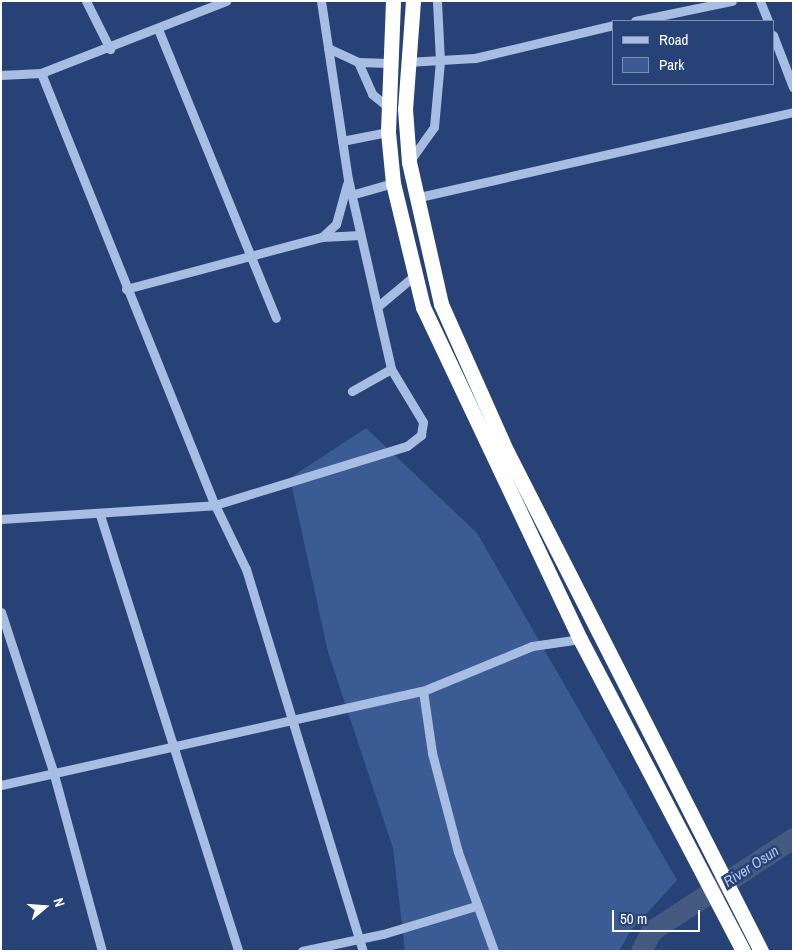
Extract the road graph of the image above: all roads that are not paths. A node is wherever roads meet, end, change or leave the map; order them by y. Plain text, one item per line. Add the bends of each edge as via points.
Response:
1 (86, 1) edge
2 (226, 1) edge
3 (321, 1) edge
4 (393, 1) edge
5 (413, 1) edge
6 (437, 1) edge
7 (732, 1) edge
8 (760, 1) edge
9 (640, 20) edge
10 (768, 20) edge
11 (612, 25) edge
12 (158, 29) junction
13 (774, 38) edge
14 (328, 48) junction
15 (110, 49) junction
16 (440, 61) junction
17 (358, 62) junction
18 (388, 62) junction
19 (407, 62) junction
20 (41, 72) junction
21 (1, 75) edge
22 (793, 87) edge
23 (388, 107) junction
24 (793, 112) edge
25 (388, 132) junction
26 (342, 141) junction
27 (409, 162) junction
28 (348, 179) junction
29 (394, 183) junction
30 (351, 196) junction
31 (415, 198) junction
32 (360, 235) junction
33 (322, 237) junction
34 (250, 257) junction
35 (414, 276) junction
36 (126, 289) junction
37 (377, 307) junction
38 (276, 318) dead end
39 (391, 369) junction
40 (352, 391) dead end
41 (215, 505) junction
42 (100, 515) junction
43 (1, 519) edge
44 (1, 612) edge
45 (580, 638) junction
46 (423, 690) junction
47 (293, 719) junction
48 (171, 744) junction
49 (53, 771) junction
50 (1, 785) edge
51 (476, 906) junction
52 (359, 938) junction
53 (102, 951) edge
54 (238, 951) edge
55 (302, 951) edge
56 (363, 951) edge
57 (494, 951) edge
58 (743, 951) edge
59 (762, 951) edge

1 - 15 street
2 - 12 street
3 - 14 street
4 - 18 highway
5 - 19 highway
6 - 16 street
7 - 9 street
8 - 10 street
11 - 16 street via 475,58
12 - 15 street
12 - 34 street
13 - 22 street
14 - 17 street
14 - 26 street
15 - 20 street
16 - 19 street
16 - 27 street via 434,127
17 - 18 street
17 - 23 street via 372,94
18 - 23 highway
19 - 27 highway
20 - 21 street
20 - 36 street
23 - 25 highway
24 - 31 street
25 - 26 street
25 - 29 highway
26 - 28 street
27 - 31 highway
28 - 30 street
28 - 33 street via 336,224
29 - 30 street
29 - 35 highway
30 - 32 street
31 - 59 highway via 441,304 470,372 679,792
32 - 33 street
32 - 37 street
33 - 34 street
34 - 36 street
34 - 38 street
35 - 37 street
35 - 45 highway via 439,345
36 - 41 street via 166,376
37 - 39 street
39 - 40 street
39 - 41 street via 418,409 421,436 406,446
41 - 42 street
41 - 47 street via 246,569
42 - 43 street
42 - 48 street
44 - 49 street
45 - 46 street via 532,646
45 - 58 highway
46 - 47 street
46 - 51 street via 432,753
47 - 48 street
47 - 52 street
48 - 49 street
48 - 54 street
49 - 50 street
49 - 53 street
51 - 52 street
51 - 57 street
52 - 55 street
52 - 56 street

